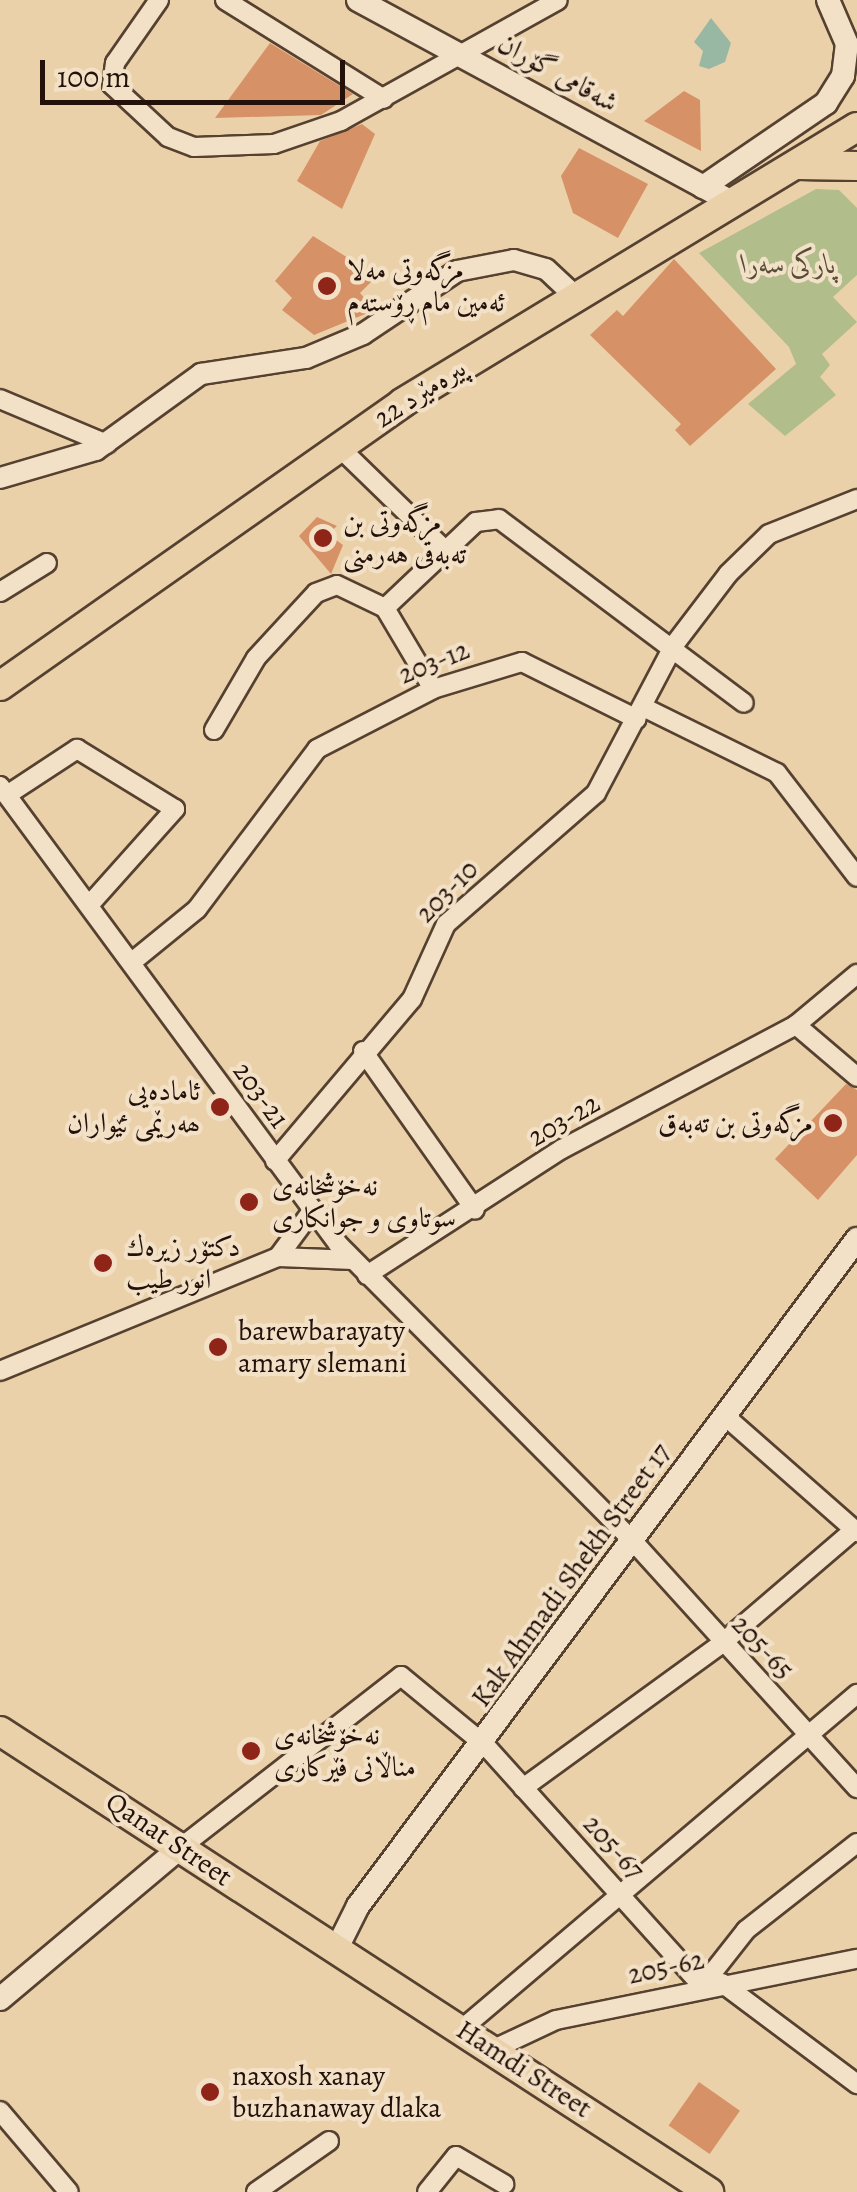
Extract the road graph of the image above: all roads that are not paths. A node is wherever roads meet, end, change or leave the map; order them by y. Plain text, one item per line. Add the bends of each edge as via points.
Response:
1 (158, 0) edge
2 (225, 0) edge
3 (358, 0) edge
4 (558, 0) edge
5 (830, 0) edge
6 (388, 7) edge
7 (857, 44) edge
8 (456, 51) junction
9 (384, 100) junction
10 (857, 127) edge
11 (787, 166) junction
12 (857, 166) edge
13 (703, 187) junction
14 (728, 201) junction
15 (576, 296) junction
16 (0, 399) edge
17 (107, 444) junction
18 (339, 447) junction
19 (1, 477) edge
20 (857, 499) edge
21 (446, 551) junction
22 (47, 563) dead end
23 (0, 592) edge
24 (385, 608) junction
25 (674, 645) junction
26 (0, 686) edge
27 (432, 689) junction
28 (744, 703) dead end
29 (640, 713) junction
30 (214, 730) dead end
31 (4, 791) edge
32 (857, 877) edge
33 (91, 904) junction
34 (132, 962) junction
35 (857, 974) edge
36 (796, 1025) junction
37 (363, 1051) junction
38 (857, 1077) edge
39 (275, 1161) junction
40 (475, 1210) junction
41 (312, 1211) junction
42 (857, 1239) edge
43 (278, 1257) junction
44 (353, 1260) junction
45 (367, 1276) junction
46 (0, 1372) edge
47 (725, 1416) junction
48 (856, 1531) edge
49 (632, 1540) junction
50 (721, 1644) junction
51 (857, 1694) edge
52 (0, 1730) edge
53 (806, 1735) junction
54 (485, 1745) junction
55 (523, 1788) junction
56 (857, 1788) edge
57 (857, 1843) edge
58 (180, 1848) junction
59 (621, 1895) junction
60 (337, 1948) junction
61 (857, 1959) edge
62 (722, 1982) junction
63 (702, 1986) junction
64 (0, 2000) edge
65 (462, 2028) junction
66 (494, 2049) junction
67 (857, 2084) edge
68 (0, 2111) edge
69 (330, 2141) dead end
70 (264, 2187) edge
71 (502, 2189) edge
72 (69, 2192) edge
73 (291, 2192) edge
74 (427, 2192) edge
75 (709, 2192) edge

1 - 9 street via 110,74 115,93 168,137 194,147 274,144
2 - 9 street
3 - 6 main road, شەقامی گۆران
4 - 8 street
5 - 7 main road
5 - 13 main road via 847,44 844,76 826,104
6 - 8 main road, شەقامی گۆران
8 - 9 street
8 - 13 main road, شەقامی گۆران
10 - 11 main road, 22 پیرەمێرد
11 - 12 main road
11 - 14 main road, 22 پیرەمێرد
13 - 14 main road, شەقامی گۆران
14 - 15 main road, 22 پیرەمێرد
15 - 17 street via 546,269 514,260 456,270 363,334 306,358 201,374
15 - 18 main road, 22 پیرەمێرد
16 - 17 street
17 - 19 street
18 - 21 street
18 - 26 main road, 22 پیرەمێرد
20 - 25 street, 203-10 via 769,534
21 - 24 street
21 - 25 street via 488,517 520,530
22 - 23 street
24 - 27 street
24 - 30 street via 337,585 316,593 256,658
25 - 28 street
25 - 29 street, 203-10
27 - 29 street, 203-12 via 522,662
27 - 34 street, 203-12 via 317,749 197,909
29 - 32 street, 203-12 via 778,773
29 - 37 street, 203-10 via 596,794 446,924 412,999
31 - 33 street, 203-21
31 - 33 street via 77,748 176,808
33 - 34 street, 203-21
34 - 39 street, 203-21
35 - 36 street, 203-22
36 - 38 street
36 - 40 street, 203-22 via 562,1149
37 - 39 street, 203-10
37 - 40 street
39 - 41 street, 203-21
40 - 45 street, 203-22
41 - 43 street
41 - 44 street, 203-21
42 - 47 main road, Kak Ahmadi Shekh Street 17
43 - 44 street
43 - 46 street
44 - 45 street, 203-21
45 - 49 street, 203-21
47 - 48 street
47 - 49 main road, Kak Ahmadi Shekh Street 17
48 - 50 street
49 - 50 street, 205-65
49 - 54 main road, Kak Ahmadi Shekh Street 17
50 - 53 street, 205-65
50 - 55 street
51 - 53 street
52 - 58 main road, Qanat Street
53 - 56 street, 205-65
53 - 59 street
54 - 55 street, 205-67
54 - 58 street, 205-67 via 428,1690 402,1676
54 - 60 main road, Kak Ahmadi Shekh Street 17 via 358,1906
55 - 59 street, 205-67
57 - 63 street via 746,1930
58 - 60 main road, Qanat Street
58 - 64 main road
59 - 63 street, 205-67
59 - 65 street
60 - 65 main road, Hamdi Street
61 - 62 street, 205-62
62 - 63 street, 205-62
62 - 67 street
63 - 66 street, 205-62 via 539,2024
65 - 66 main road, Hamdi Street
66 - 75 main road, Hamdi Street
68 - 72 street
69 - 70 street
70 - 73 street
71 - 74 street via 456,2156

